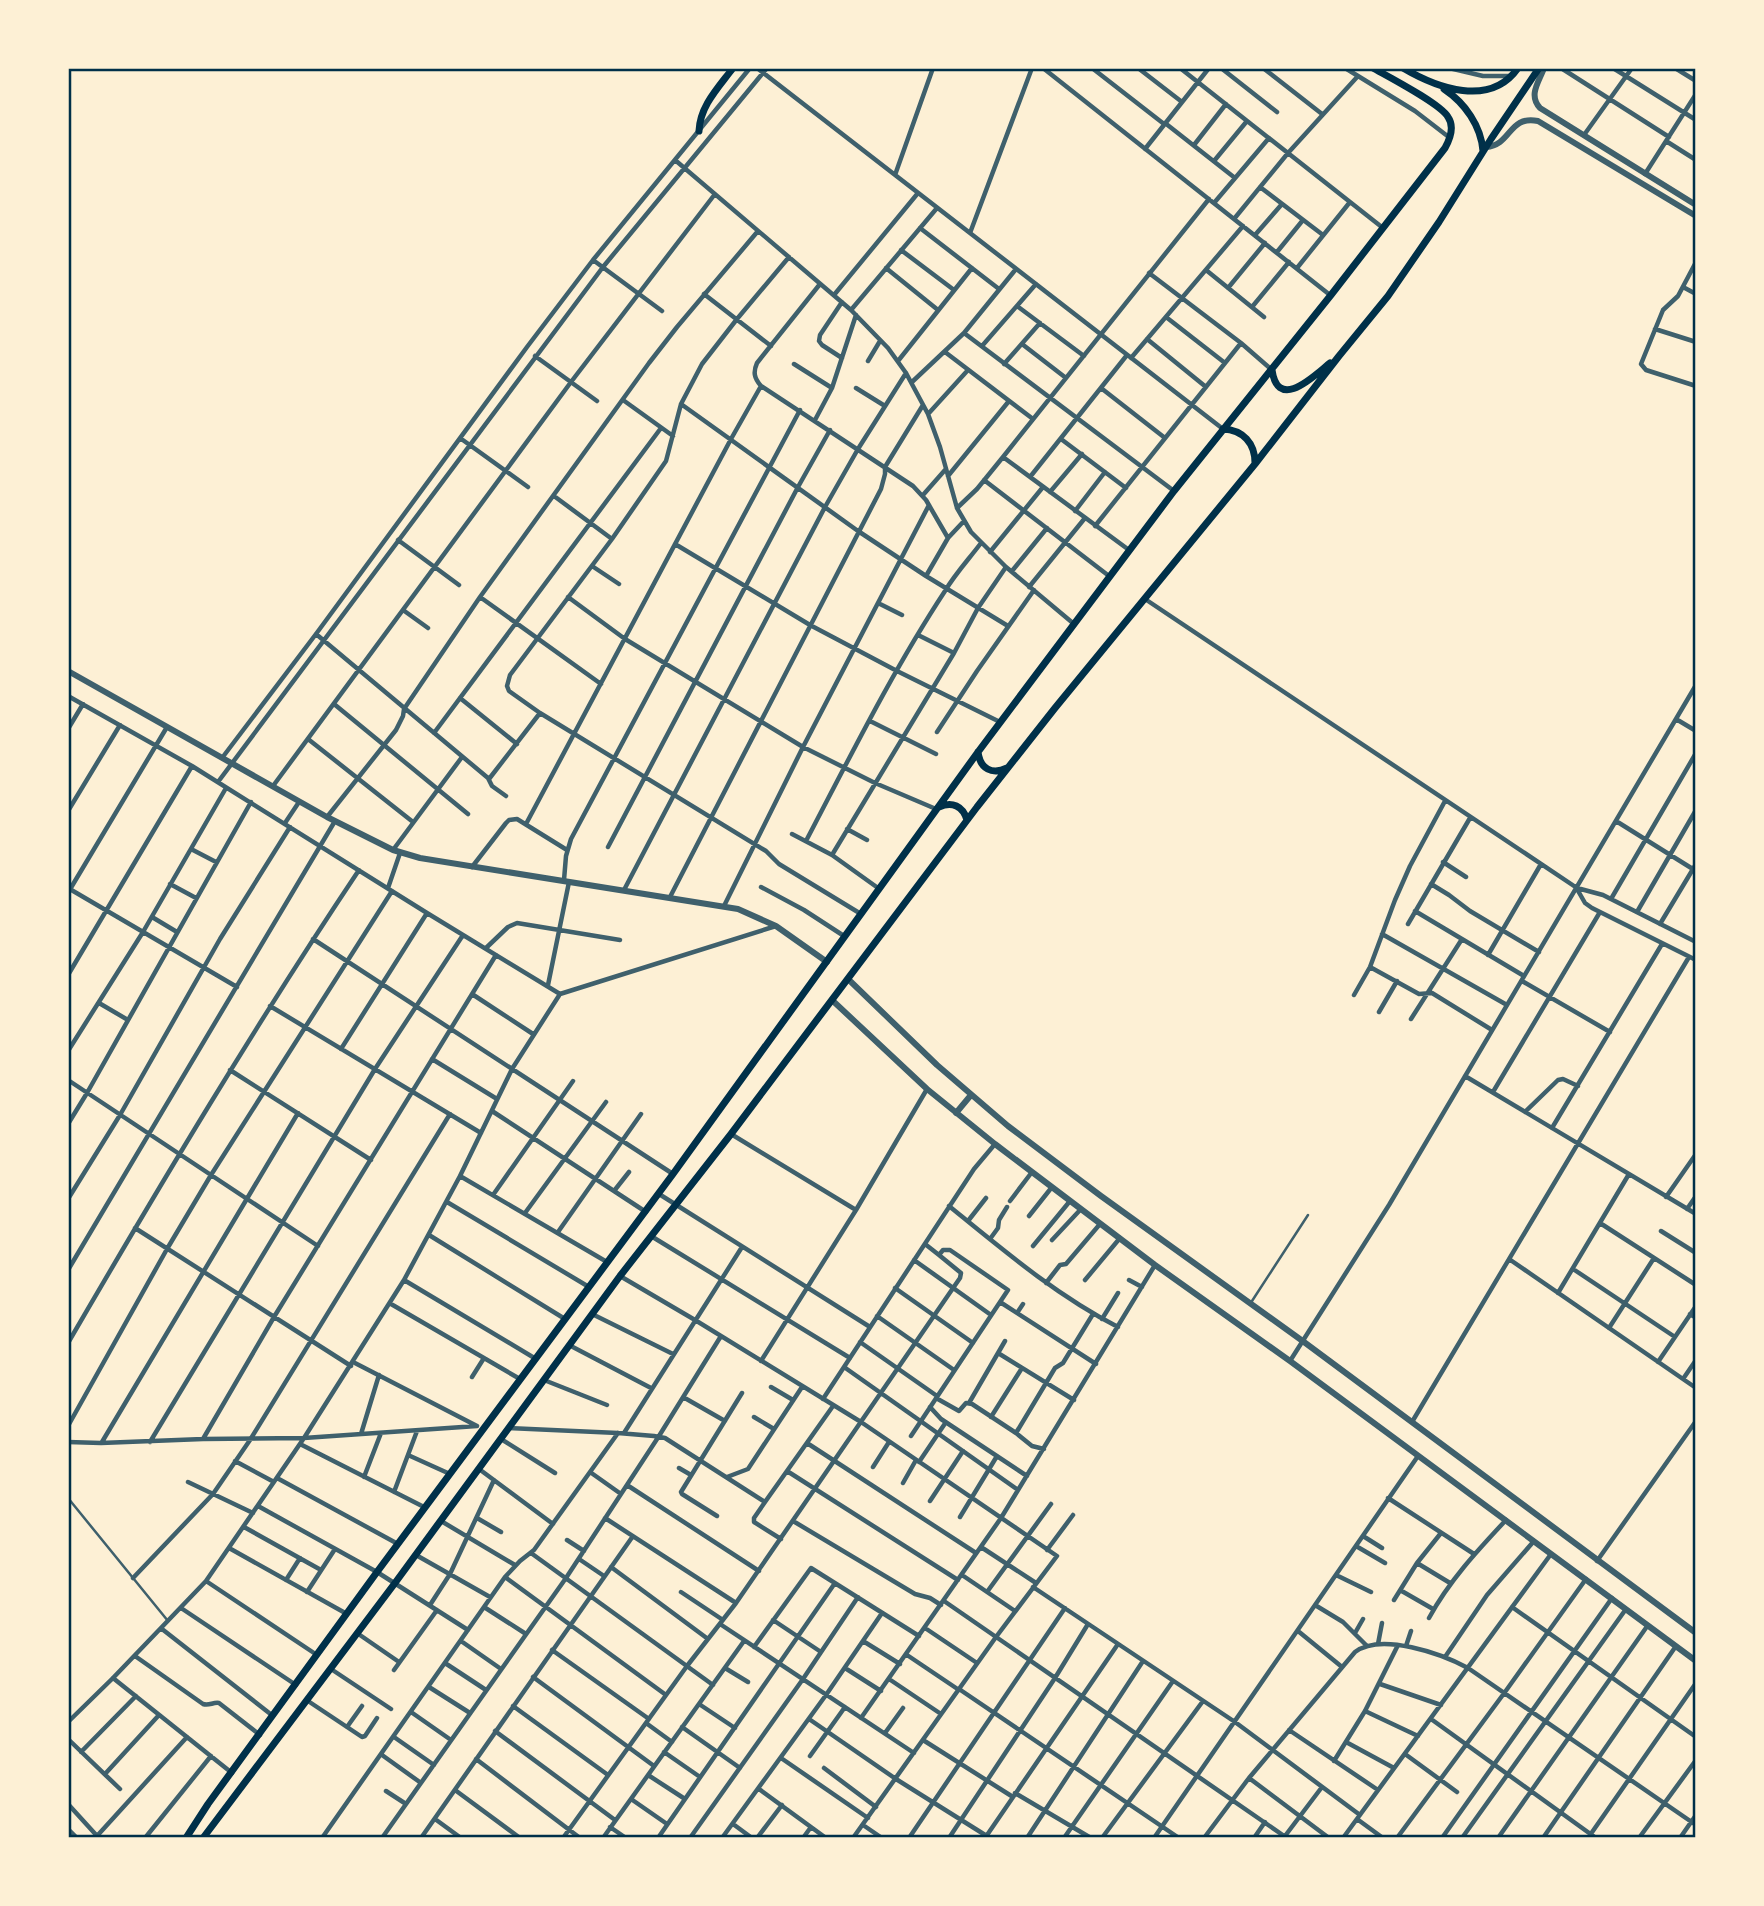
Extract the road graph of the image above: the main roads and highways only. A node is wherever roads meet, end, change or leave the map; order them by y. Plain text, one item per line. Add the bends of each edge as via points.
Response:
1 (733, 68) edge
2 (1373, 68) edge
3 (1403, 68) edge
4 (1518, 68) edge
5 (1539, 68) edge
6 (1440, 86) junction
7 (699, 131) road end
8 (1484, 150) junction
9 (1339, 356) junction
10 (1272, 370) junction
11 (1223, 429) junction
12 (1255, 464) junction
13 (978, 752) junction
14 (1008, 768) junction
15 (936, 809) junction
16 (967, 820) junction
17 (186, 1838) edge
18 (203, 1838) edge

1 - 7 main road via 705,105
2 - 10 main road via 1442,110 1451,122 1450,138
3 - 6 main road
4 - 6 main road via 1492,89 1465,91
5 - 8 main road
6 - 8 main road via 1473,120
8 - 9 main road via 1407,270
9 - 10 main road via 1292,390 1279,387
9 - 12 main road
10 - 11 main road
11 - 12 main road via 1246,438
11 - 13 main road
12 - 14 main road
13 - 14 main road via 986,769
13 - 15 main road
14 - 16 main road
15 - 16 main road via 958,806
15 - 17 main road via 646,1212 480,1428
16 - 18 main road via 650,1236

